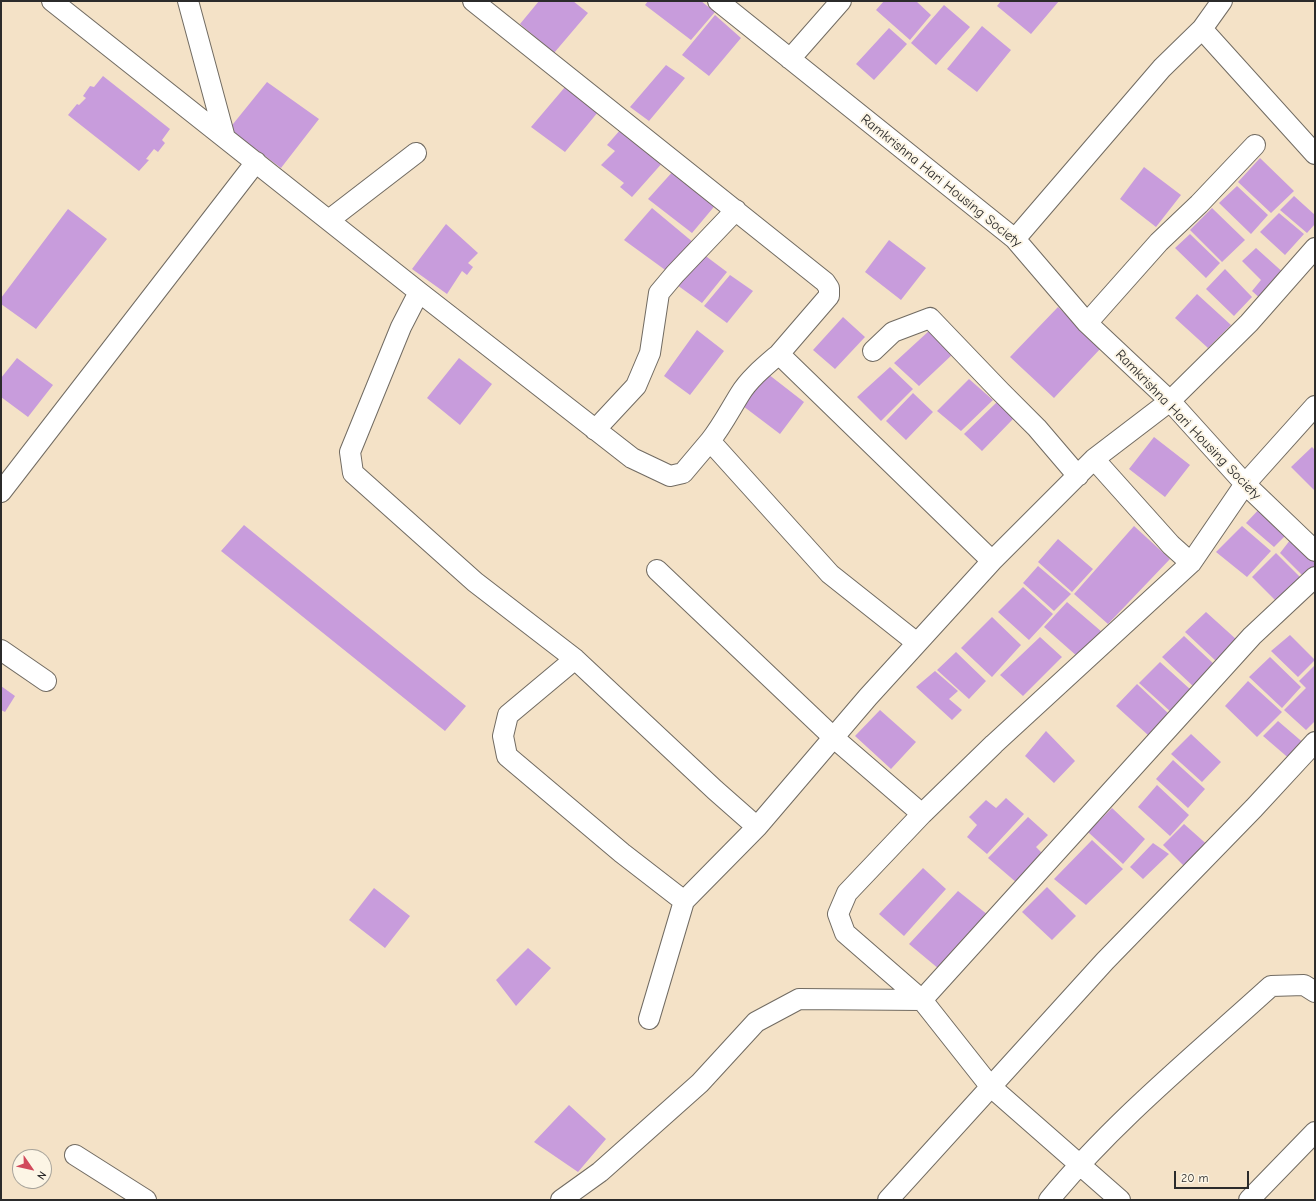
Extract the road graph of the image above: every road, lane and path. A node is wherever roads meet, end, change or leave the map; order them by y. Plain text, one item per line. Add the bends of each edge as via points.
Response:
1 (52, 1) edge
2 (188, 1) edge
3 (473, 1) edge
4 (718, 1) edge
5 (841, 1) edge
6 (1222, 1) edge
7 (1202, 29) junction
8 (790, 60) junction
9 (225, 138) junction
10 (1255, 145) dead end
11 (416, 153) dead end
12 (1315, 154) edge
13 (256, 162) junction
14 (736, 210) junction
15 (329, 220) junction
16 (1015, 239) junction
17 (1315, 248) edge
18 (419, 292) junction
19 (1087, 322) junction
20 (873, 351) dead end
21 (779, 354) junction
22 (1170, 401) junction
23 (1315, 406) edge
24 (595, 430) junction
25 (710, 441) junction
26 (1094, 459) junction
27 (1078, 476) junction
28 (1245, 484) junction
29 (1, 492) edge
30 (1315, 551) edge
31 (992, 561) junction
32 (1191, 563) junction
33 (657, 570) dead end
34 (1315, 577) edge
35 (917, 643) junction
36 (1, 650) edge
37 (575, 659) junction
38 (46, 682) dead end
39 (834, 738) junction
40 (1315, 742) edge
41 (922, 814) junction
42 (757, 827) junction
43 (684, 901) junction
44 (1315, 992) edge
45 (922, 1000) junction
46 (649, 1019) dead end
47 (990, 1086) junction
48 (1315, 1132) edge
49 (75, 1155) dead end
50 (1079, 1164) junction
51 (146, 1200) edge
52 (560, 1200) edge
53 (888, 1200) edge
54 (1049, 1200) edge
55 (1120, 1200) edge
56 (1249, 1200) edge

1 - 9 street
2 - 9 street
3 - 14 street
4 - 8 street, Ramkrishna Hari Housing Society
5 - 8 street
6 - 7 street
7 - 12 street
7 - 16 street via 1162,68
8 - 16 street, Ramkrishna Hari Housing Society
9 - 13 street
10 - 19 street via 1159,242
11 - 15 street
13 - 15 street
13 - 29 street
14 - 21 street via 830,288 829,296
14 - 24 street via 659,293 650,353 636,386
15 - 18 street
16 - 19 street, Ramkrishna Hari Housing Society
17 - 22 street via 1250,324
18 - 24 street
18 - 37 street via 401,327 350,452 353,473 475,582
19 - 22 street, Ramkrishna Hari Housing Society
20 - 27 street via 893,332 930,318 1037,428
21 - 25 street via 740,393 724,423
21 - 31 street
22 - 26 street
22 - 28 street, Ramkrishna Hari Housing Society
23 - 28 street
24 - 25 street via 632,458 670,476 683,473
25 - 35 street via 830,574
26 - 27 street
26 - 32 street
27 - 31 street
28 - 30 street, Ramkrishna Hari Housing Society
28 - 32 street
31 - 35 street
32 - 41 street via 994,744
33 - 39 street
34 - 45 street via 1252,636
35 - 39 street
36 - 38 street
37 - 42 street
37 - 43 street via 508,715 503,736 507,756
39 - 41 street
39 - 42 street
40 - 47 street via 1105,961
41 - 45 street via 847,893 838,914 846,933
42 - 43 street
43 - 46 street
44 - 50 street via 1304,985 1271,986 1118,1125
45 - 47 street
45 - 52 street via 799,999 756,1022 700,1083 600,1172
47 - 50 street
47 - 53 street
48 - 56 street
49 - 51 street
50 - 54 street
50 - 55 street

